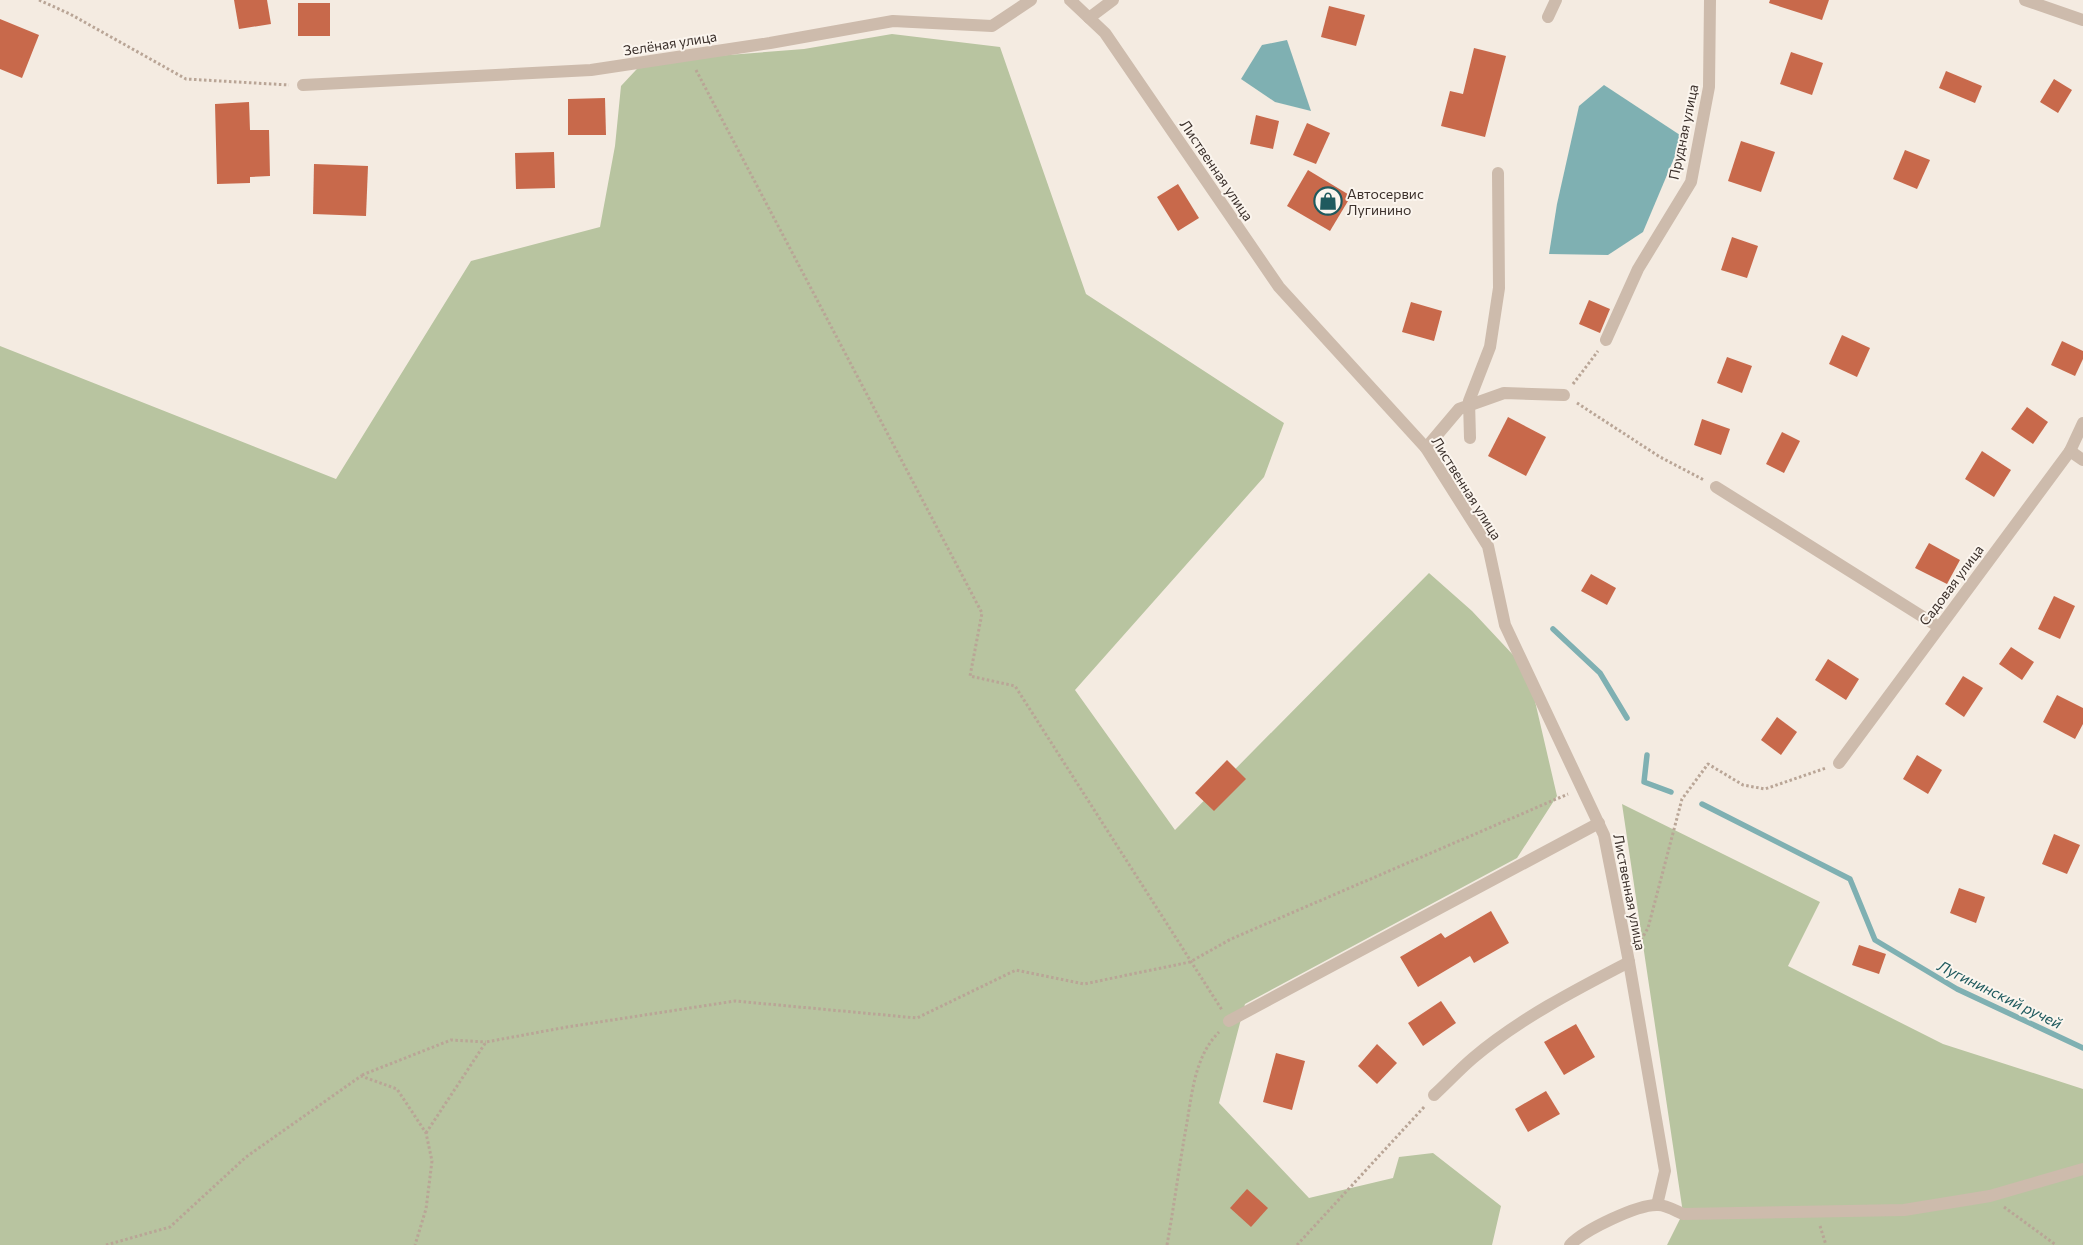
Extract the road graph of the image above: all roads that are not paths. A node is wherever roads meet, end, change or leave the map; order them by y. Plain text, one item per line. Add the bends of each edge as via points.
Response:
1 (1031, 0) edge
2 (1113, 0) edge
3 (1556, 0) edge
4 (1710, 0) edge
5 (2025, 0) edge
6 (1071, 4) edge
7 (1548, 17) dead end
8 (1089, 18) junction
9 (2083, 20) edge
10 (303, 85) road end
11 (1498, 173) dead end
12 (1606, 340) road end
13 (1564, 395) road end
14 (1469, 405) junction
15 (2083, 423) edge
16 (1470, 438) dead end
17 (1426, 448) junction
18 (2070, 451) junction
19 (2083, 460) edge
20 (1716, 486) road end
21 (1939, 627) junction
22 (1839, 763) road end
23 (1599, 823) junction
24 (1629, 962) junction
25 (1229, 1021) road end
26 (1434, 1095) road end
27 (2083, 1169) edge
28 (1657, 1205) junction
29 (1570, 1245) edge

1 - 10 street, Зелёная улица via 992,26 893,21 591,70
2 - 8 street
3 - 7 street
4 - 12 street, Прудная улица via 1709,87 1691,182 1638,269
5 - 9 street
6 - 8 street, Лиственная улица
8 - 17 street, Лиственная улица via 1105,33 1279,287
11 - 14 street via 1499,288 1490,347
13 - 14 street via 1504,393
14 - 16 street
14 - 17 street via 1460,409
15 - 18 street, Садовая улица
17 - 23 street, Лиственная улица via 1488,546 1505,625
18 - 19 street
18 - 21 street, Садовая улица
20 - 21 street
21 - 22 street, Садовая улица
23 - 24 street, Лиственная улица
23 - 25 street
24 - 26 street via 1522,1022 1473,1058
24 - 28 street, Лиственная улица via 1665,1171
27 - 28 street via 1990,1196 1904,1210 1684,1214
28 - 29 street via 1599,1224

